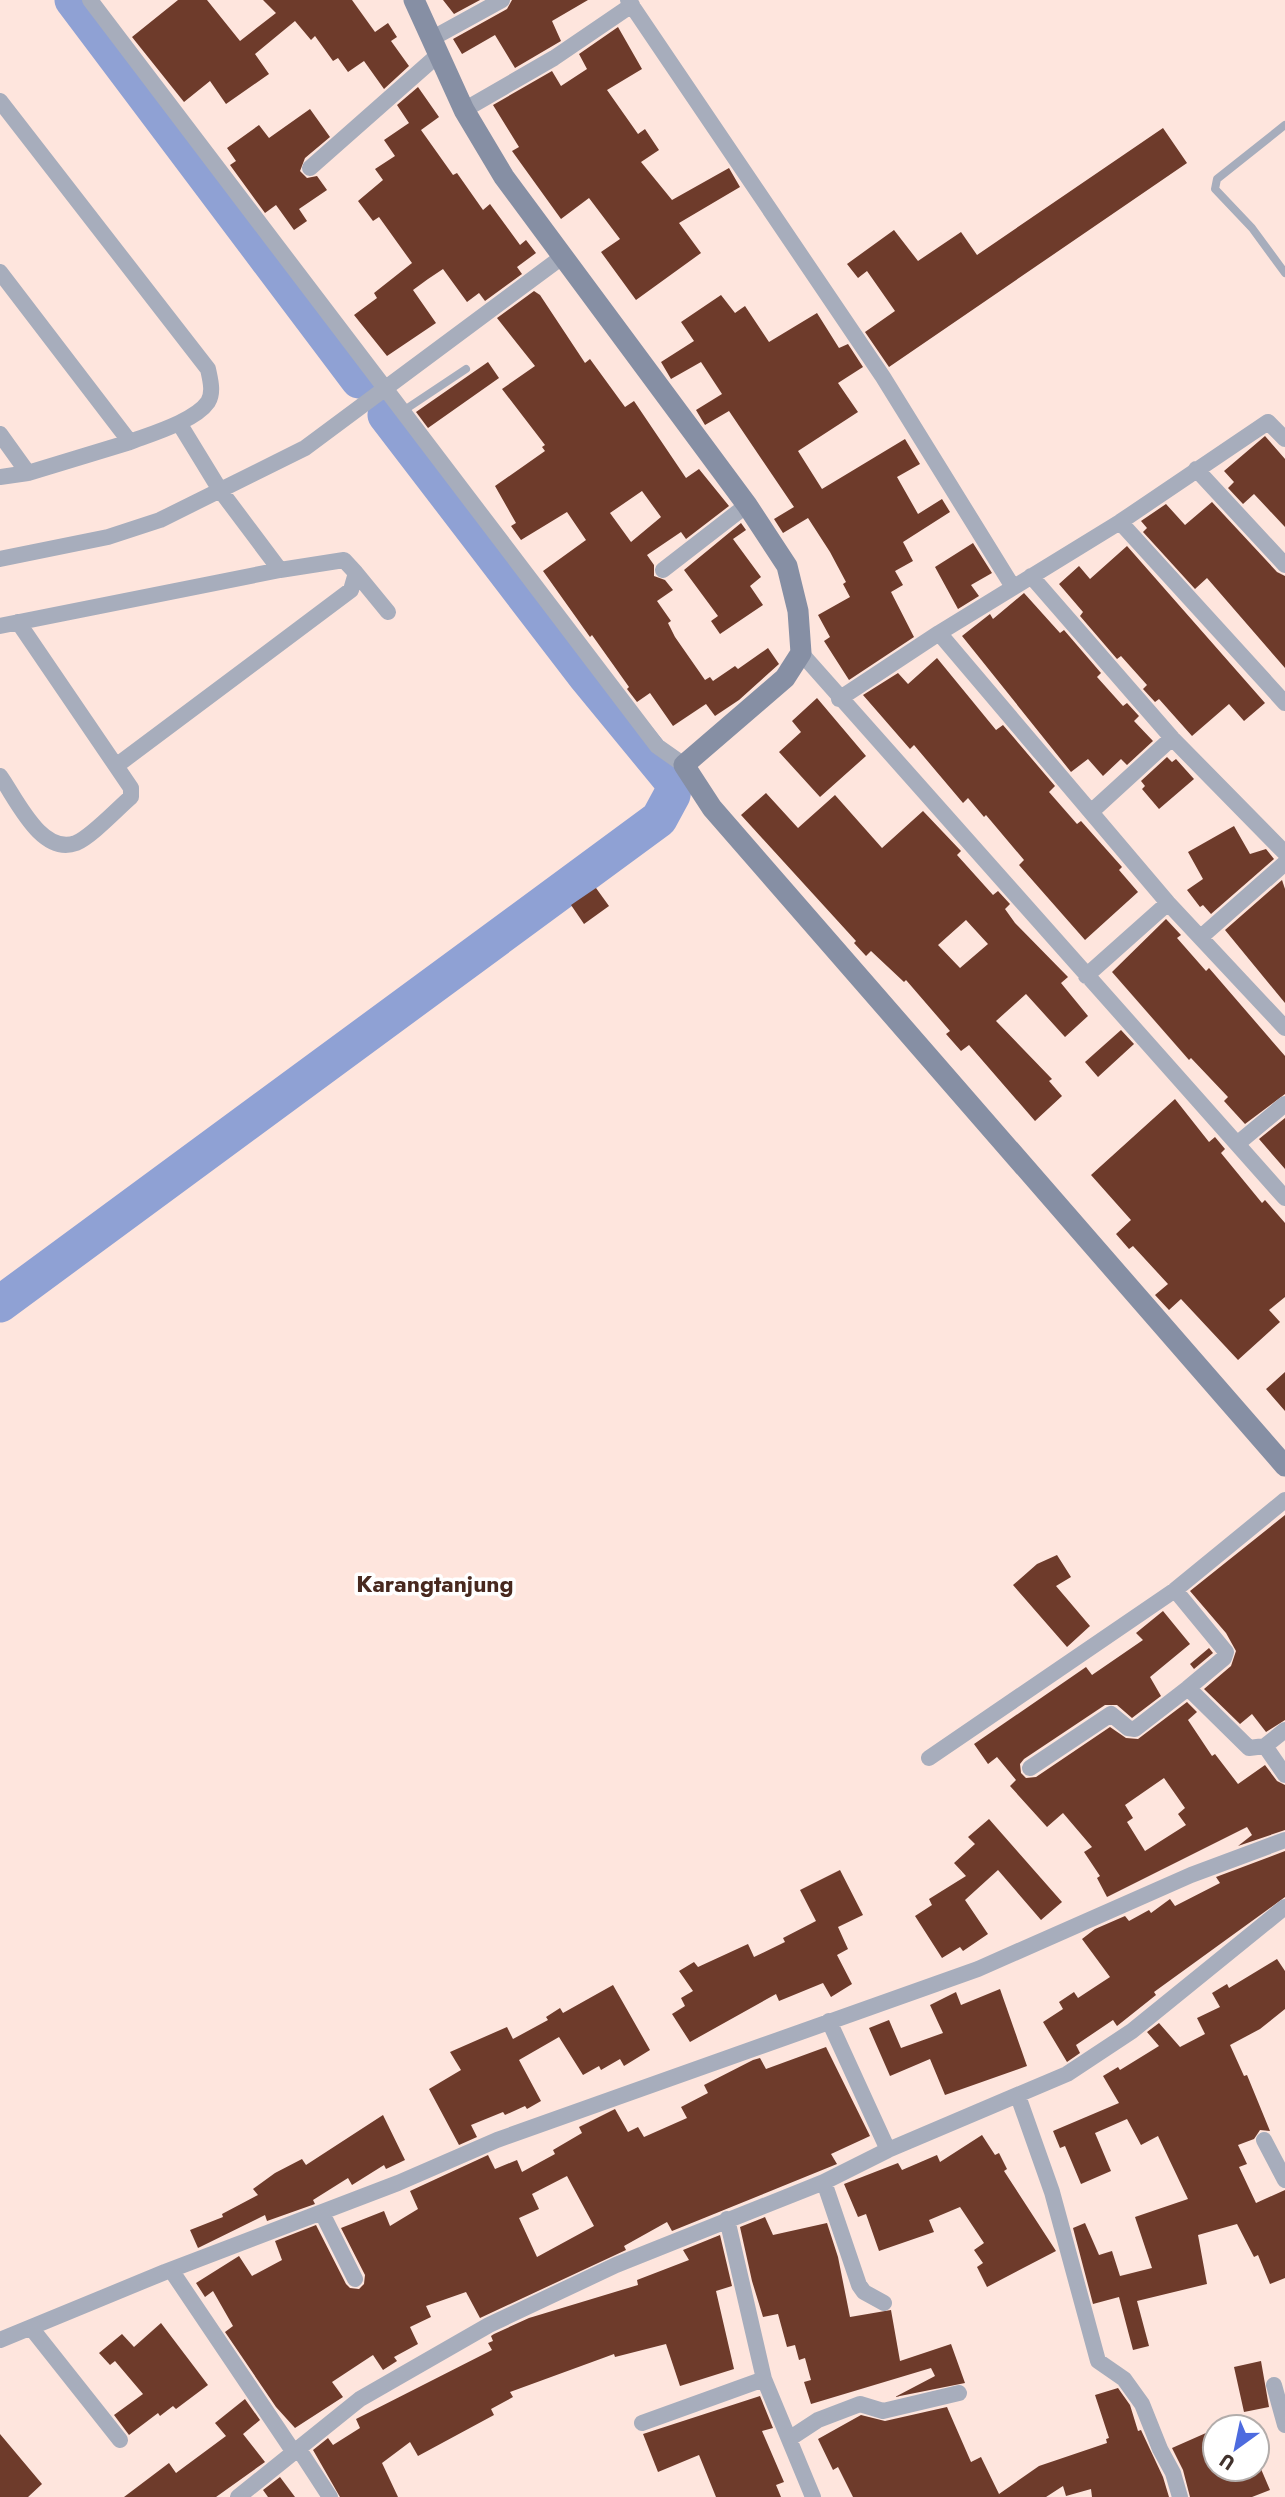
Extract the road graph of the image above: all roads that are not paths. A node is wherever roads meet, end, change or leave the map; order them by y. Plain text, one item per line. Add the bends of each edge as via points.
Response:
1 (90, 0) edge
2 (414, 0) edge
3 (502, 0) edge
4 (630, 2) edge
5 (435, 47) junction
6 (0, 101) edge
7 (464, 110) junction
8 (1285, 125) edge
9 (310, 168) dead end
10 (562, 257) junction
11 (0, 272) edge
12 (1285, 273) edge
13 (466, 369) dead end
14 (387, 390) junction
15 (403, 411) junction
16 (1285, 414) edge
17 (1268, 422) junction
18 (179, 423) junction
19 (0, 434) edge
20 (1285, 439) edge
21 (130, 442) junction
22 (1196, 469) junction
23 (28, 473) junction
24 (0, 477) edge
25 (220, 491) junction
26 (747, 505) junction
27 (1120, 522) junction
28 (0, 559) edge
29 (1285, 565) edge
30 (279, 570) junction
31 (663, 570) dead end
32 (356, 572) junction
33 (1031, 576) junction
34 (1013, 587) junction
35 (388, 612) dead end
36 (18, 622) junction
37 (0, 626) edge
38 (939, 633) junction
39 (800, 653) junction
40 (839, 699) junction
41 (1285, 703) edge
42 (1172, 738) junction
43 (684, 765) junction
44 (116, 766) junction
45 (0, 776) edge
46 (1091, 812) junction
47 (1285, 853) edge
48 (1285, 863) edge
49 (1168, 902) junction
50 (1200, 937) junction
51 (1086, 975) junction
52 (1285, 1028) edge
53 (1285, 1104) edge
54 (1237, 1144) junction
55 (1285, 1198) edge
56 (1285, 1466) edge
57 (1285, 1500) edge
58 (1175, 1590) junction
59 (1188, 1688) junction
60 (1285, 1730) edge
61 (1265, 1746) junction
62 (929, 1758) dead end
63 (1030, 1768) dead end
64 (1285, 1775) edge
65 (1285, 1840) edge
66 (1285, 1907) edge
67 (829, 2021) junction
68 (1018, 2096) junction
69 (1264, 2140) dead end
70 (888, 2150) junction
71 (1285, 2180) edge
72 (824, 2182) junction
73 (322, 2213) junction
74 (727, 2219) junction
75 (171, 2270) junction
76 (355, 2279) dead end
77 (884, 2304) dead end
78 (32, 2329) junction
79 (0, 2340) edge
80 (764, 2379) junction
81 (1274, 2385) dead end
82 (960, 2393) dead end
83 (642, 2423) dead end
84 (1285, 2425) edge
85 (789, 2438) junction
86 (120, 2440) dead end
87 (296, 2450) junction
88 (238, 2497) edge
89 (330, 2497) edge
90 (813, 2497) edge
91 (1180, 2497) edge

1 - 14 street
2 - 5 street
3 - 5 street
4 - 7 street via 554,58
4 - 34 street via 883,377
5 - 7 street
5 - 9 street
6 - 18 street via 208,369 208,402
7 - 10 street via 504,177
8 - 12 lane via 1214,184
10 - 14 street
10 - 26 street
11 - 21 street
13 - 15 lane
14 - 15 street
14 - 25 street via 305,448
15 - 43 street via 657,746
16 - 17 street
17 - 20 street
17 - 22 street
18 - 21 street
18 - 25 street
19 - 23 street
21 - 23 street
22 - 27 street
22 - 29 street
23 - 24 street
25 - 28 street via 160,520 108,537
25 - 30 street
26 - 31 street
26 - 39 street via 787,566 798,611
27 - 33 street
27 - 41 street
30 - 32 street via 344,560
30 - 36 street
32 - 35 street
32 - 44 street via 351,590
33 - 34 street
33 - 42 street
34 - 38 street
36 - 37 street
36 - 44 street
38 - 40 street
38 - 46 street
39 - 40 street
39 - 43 street via 785,678
40 - 51 street
42 - 46 street
42 - 47 street
43 - 56 street via 712,808
44 - 45 street via 131,788 131,797 76,843 54,844 42,835
46 - 49 street
48 - 50 street
49 - 50 street
49 - 51 street
50 - 52 street
51 - 54 street
53 - 54 street
54 - 55 street
57 - 58 street
58 - 59 street via 1226,1652
58 - 62 street
59 - 61 street via 1249,1748
59 - 63 street via 1135,1729 1111,1714
60 - 61 street
61 - 64 street
65 - 67 street via 1191,1875 978,1969
66 - 68 street via 1123,2037 1067,2074
67 - 70 street
67 - 73 street via 496,2140
68 - 70 street
68 - 91 street via 1052,2192 1098,2361 1124,2379 1142,2404
69 - 71 street
70 - 72 street
72 - 74 street
72 - 77 street via 859,2285
73 - 75 street
73 - 76 street
74 - 80 street
74 - 87 street via 489,2325 360,2399
75 - 78 street
75 - 87 street
78 - 79 street
78 - 86 street
80 - 83 street
80 - 85 street
81 - 84 street
82 - 85 street via 883,2411 860,2404 818,2420
85 - 90 street
87 - 88 street
87 - 89 street

